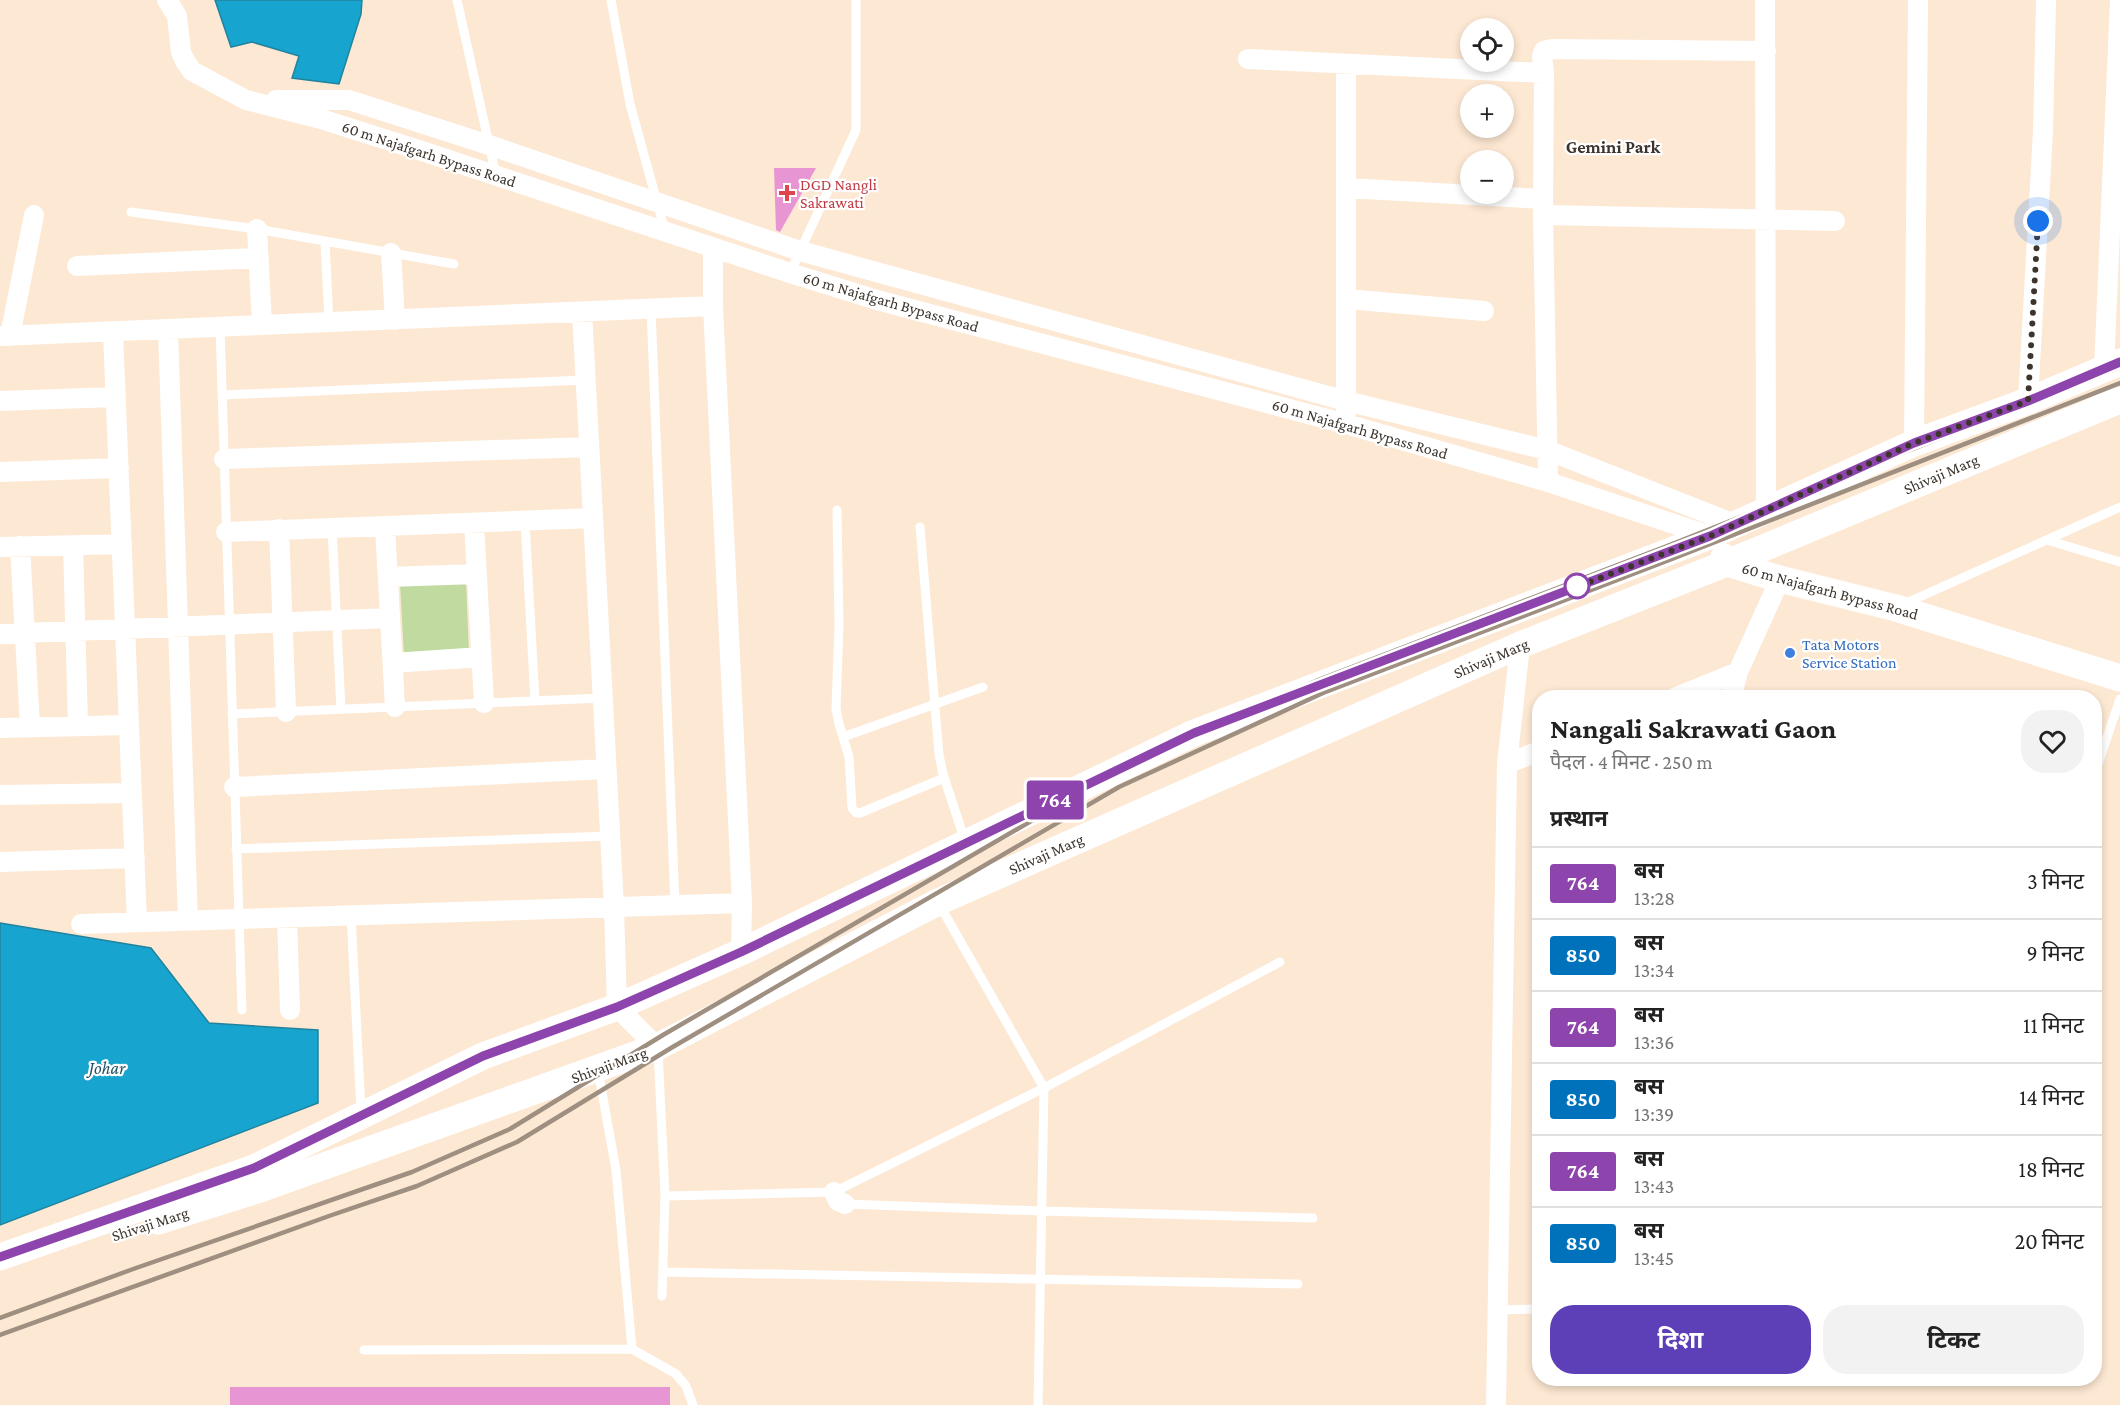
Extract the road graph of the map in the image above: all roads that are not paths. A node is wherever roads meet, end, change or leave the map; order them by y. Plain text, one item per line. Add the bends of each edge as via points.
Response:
1 (167, 0) edge
2 (457, 0) edge
3 (611, 0) edge
4 (856, 0) edge
5 (1765, 0) edge
6 (1918, 0) edge
7 (2046, 0) edge
8 (2120, 0) edge
9 (1766, 51) junction
10 (1248, 59) dead end
11 (1346, 64) junction
12 (1544, 73) junction
13 (246, 99) junction
14 (489, 145) junction
15 (496, 176) junction
16 (1347, 188) junction
17 (656, 202) junction
18 (1543, 207) junction
19 (132, 212) dead end
20 (34, 215) dead end
21 (1764, 219) junction
22 (1835, 221) dead end
23 (257, 229) junction
24 (665, 231) junction
25 (325, 241) junction
26 (713, 248) junction
27 (800, 251) junction
28 (391, 253) junction
29 (259, 258) junction
30 (454, 264) dead end
31 (77, 266) dead end
32 (790, 273) junction
33 (1347, 299) junction
34 (713, 306) junction
35 (651, 309) junction
36 (1484, 311) dead end
37 (582, 312) junction
38 (395, 320) junction
39 (329, 323) junction
40 (262, 325) junction
41 (219, 327) junction
42 (168, 330) junction
43 (113, 332) junction
44 (5, 336) edge
45 (2112, 365) edge
46 (585, 380) junction
47 (222, 395) junction
48 (116, 397) junction
49 (0, 400) edge
50 (1346, 400) junction
51 (2120, 400) edge
52 (2028, 401) junction
53 (1346, 424) junction
54 (1914, 443) junction
55 (589, 447) junction
56 (1547, 450) junction
57 (224, 459) junction
58 (118, 468) junction
59 (0, 472) edge
60 (1548, 482) junction
61 (2120, 507) edge
62 (837, 510) dead end
63 (1766, 512) junction
64 (593, 518) junction
65 (525, 522) junction
66 (474, 523) junction
67 (1737, 525) junction
68 (385, 527) junction
69 (920, 527) dead end
70 (332, 528) junction
71 (279, 530) junction
72 (226, 532) junction
73 (1710, 536) junction
74 (2047, 540) junction
75 (122, 544) junction
76 (73, 545) junction
77 (20, 546) junction
78 (0, 547) edge
79 (1757, 550) junction
80 (2120, 562) edge
81 (1728, 563) junction
82 (476, 574) junction
83 (388, 577) junction
84 (1780, 579) junction
85 (1896, 608) junction
86 (390, 618) junction
87 (336, 620) junction
88 (283, 622) junction
89 (229, 624) junction
90 (178, 627) junction
91 (125, 629) junction
92 (75, 631) junction
93 (25, 633) junction
94 (0, 634) edge
95 (1520, 645) junction
96 (481, 657) junction
97 (393, 663) junction
98 (1738, 672) junction
99 (2120, 678) edge
100 (983, 687) dead end
101 (1694, 690) edge
102 (1733, 690) edge
103 (603, 698) junction
104 (2120, 699) edge
105 (535, 701) junction
106 (484, 703) junction
107 (934, 706) junction
108 (395, 707) junction
109 (341, 709) junction
110 (286, 711) junction
111 (232, 714) junction
112 (129, 725) junction
113 (78, 726) junction
114 (30, 727) junction
115 (0, 728) edge
116 (843, 737) junction
117 (2102, 752) edge
118 (1532, 754) edge
119 (1508, 764) junction
120 (606, 770) junction
121 (944, 778) junction
122 (234, 787) junction
123 (132, 793) junction
124 (0, 795) edge
125 (609, 836) junction
126 (966, 843) junction
127 (236, 849) junction
128 (135, 858) junction
129 (0, 862) edge
130 (938, 902) junction
131 (742, 903) junction
132 (675, 905) junction
133 (614, 907) junction
134 (351, 915) junction
135 (287, 918) junction
136 (239, 919) junction
137 (188, 921) junction
138 (137, 922) junction
139 (81, 924) dead end
140 (741, 952) junction
141 (1280, 962) dead end
142 (617, 1007) junction
143 (242, 1010) dead end
144 (290, 1010) dead end
145 (657, 1047) junction
146 (598, 1068) junction
147 (1044, 1088) junction
148 (361, 1116) junction
149 (665, 1196) junction
150 (840, 1198) junction
151 (1042, 1211) junction
152 (1313, 1218) dead end
153 (0, 1257) edge
154 (663, 1272) junction
155 (0, 1275) edge
156 (1041, 1280) junction
157 (1298, 1284) dead end
158 (662, 1296) dead end
159 (1532, 1309) edge
160 (1498, 1310) junction
161 (632, 1349) junction
162 (364, 1350) dead end
163 (693, 1405) edge
164 (1038, 1405) edge
165 (1496, 1405) edge

1 - 13 street via 177,16 181,52 192,71
2 - 14 lane
3 - 17 lane via 630,104
4 - 27 lane via 856,130
5 - 9 street
6 - 54 street
7 - 52 street
8 - 45 street
9 - 12 street via 1552,49 1542,56
9 - 21 street
10 - 11 street
11 - 12 street
11 - 16 street
12 - 18 street
13 - 14 street, 60 m Najafgarh Bypass Road via 349,99
13 - 15 street, 60 m Najafgarh Bypass Road
14 - 15 lane
14 - 17 street, 60 m Najafgarh Bypass Road
15 - 24 street, 60 m Najafgarh Bypass Road
16 - 18 street
16 - 33 street
17 - 24 lane
17 - 27 street, 60 m Najafgarh Bypass Road
18 - 21 street
18 - 56 street
19 - 23 lane
20 - 44 street
21 - 22 street
21 - 63 street
23 - 25 lane
23 - 29 street
24 - 26 street, 60 m Najafgarh Bypass Road
25 - 28 lane
25 - 39 lane
26 - 32 street, 60 m Najafgarh Bypass Road
26 - 34 street
27 - 32 lane
27 - 50 street, 60 m Najafgarh Bypass Road
28 - 30 lane
28 - 38 street
29 - 31 street
29 - 40 street
32 - 53 street, 60 m Najafgarh Bypass Road via 889,303
33 - 36 street
33 - 50 street
34 - 35 street
34 - 131 street
35 - 37 street
35 - 132 lane
37 - 38 street
37 - 46 street
38 - 39 street
39 - 40 street
40 - 41 street
41 - 42 street
41 - 47 lane
42 - 43 street
42 - 90 street
43 - 44 street
43 - 48 street
45 - 52 main road, Shivaji Marg
46 - 47 lane
46 - 55 street
47 - 57 lane
48 - 49 street
48 - 58 street
50 - 53 street
50 - 56 street, 60 m Najafgarh Bypass Road
51 - 79 main road, Shivaji Marg
52 - 54 main road, Shivaji Marg
53 - 60 street, 60 m Najafgarh Bypass Road
54 - 63 main road, Shivaji Marg
55 - 57 street
55 - 64 street
56 - 60 street
56 - 67 street, 60 m Najafgarh Bypass Road
57 - 72 lane
58 - 59 street
58 - 75 street
60 - 73 street, 60 m Najafgarh Bypass Road
61 - 74 lane
62 - 116 lane via 836,709
63 - 67 main road, Shivaji Marg
64 - 65 street
64 - 103 street
65 - 66 street
65 - 105 lane
66 - 68 street
66 - 82 street
67 - 73 main road, Shivaji Marg
67 - 79 main road, 60 m Najafgarh Bypass Road
68 - 70 street
68 - 83 street
69 - 107 lane
70 - 71 street
70 - 87 lane
71 - 72 street
71 - 88 street
72 - 89 lane
73 - 81 main road, 60 m Najafgarh Bypass Road
73 - 126 main road, Shivaji Marg via 1194,733
74 - 80 lane
74 - 85 lane
75 - 76 street
75 - 91 street
76 - 77 street
76 - 92 street
77 - 78 street
77 - 93 street
79 - 81 main road, Shivaji Marg
81 - 84 main road, 60 m Najafgarh Bypass Road
81 - 95 main road, Shivaji Marg
82 - 83 street
82 - 96 street
83 - 86 street
84 - 85 main road, 60 m Najafgarh Bypass Road
84 - 98 street
85 - 99 main road, 60 m Najafgarh Bypass Road
86 - 87 street
86 - 97 street
87 - 88 street
87 - 109 lane
88 - 89 street
88 - 110 street
89 - 90 street
89 - 111 lane
90 - 91 street
90 - 137 street
91 - 92 street
91 - 112 street
92 - 93 street
92 - 113 street
93 - 94 street
93 - 114 street
95 - 119 street
95 - 130 main road, Shivaji Marg
96 - 97 street
96 - 106 street
97 - 108 street
98 - 101 street
98 - 102 street
100 - 107 lane
103 - 105 lane
103 - 120 street
104 - 117 lane
105 - 106 lane
106 - 108 lane
107 - 116 lane
107 - 121 lane
108 - 109 lane
109 - 110 lane
110 - 111 lane
111 - 122 lane
112 - 113 street
112 - 123 street
113 - 114 street
114 - 115 street
116 - 121 lane via 851,766 852,808 856,813
118 - 119 street
119 - 160 street
120 - 122 street
120 - 125 street
121 - 126 lane
122 - 127 lane
123 - 124 street
123 - 128 street
125 - 127 lane
125 - 133 street
126 - 140 main road, Shivaji Marg
127 - 136 lane
128 - 129 street
128 - 138 street
130 - 145 main road, Shivaji Marg
130 - 147 lane
131 - 132 street
131 - 140 street
132 - 133 street
133 - 134 street
133 - 142 street
134 - 135 street
134 - 148 lane
135 - 136 street
135 - 144 street
136 - 137 street
136 - 143 lane
137 - 138 street
138 - 139 street
140 - 142 main road, Shivaji Marg
141 - 147 lane
142 - 145 street
142 - 148 main road, Shivaji Marg via 483,1056
145 - 146 main road, Shivaji Marg
145 - 149 lane
146 - 155 main road, Shivaji Marg via 260,1189
146 - 161 lane via 616,1170
147 - 150 lane
147 - 151 lane
148 - 153 main road, Shivaji Marg via 254,1168
149 - 150 lane
149 - 154 lane
150 - 151 lane
151 - 152 lane
151 - 156 lane
154 - 156 lane
154 - 158 lane
156 - 157 lane
156 - 164 lane
159 - 160 lane
160 - 165 street
161 - 162 lane
161 - 163 lane via 676,1374

